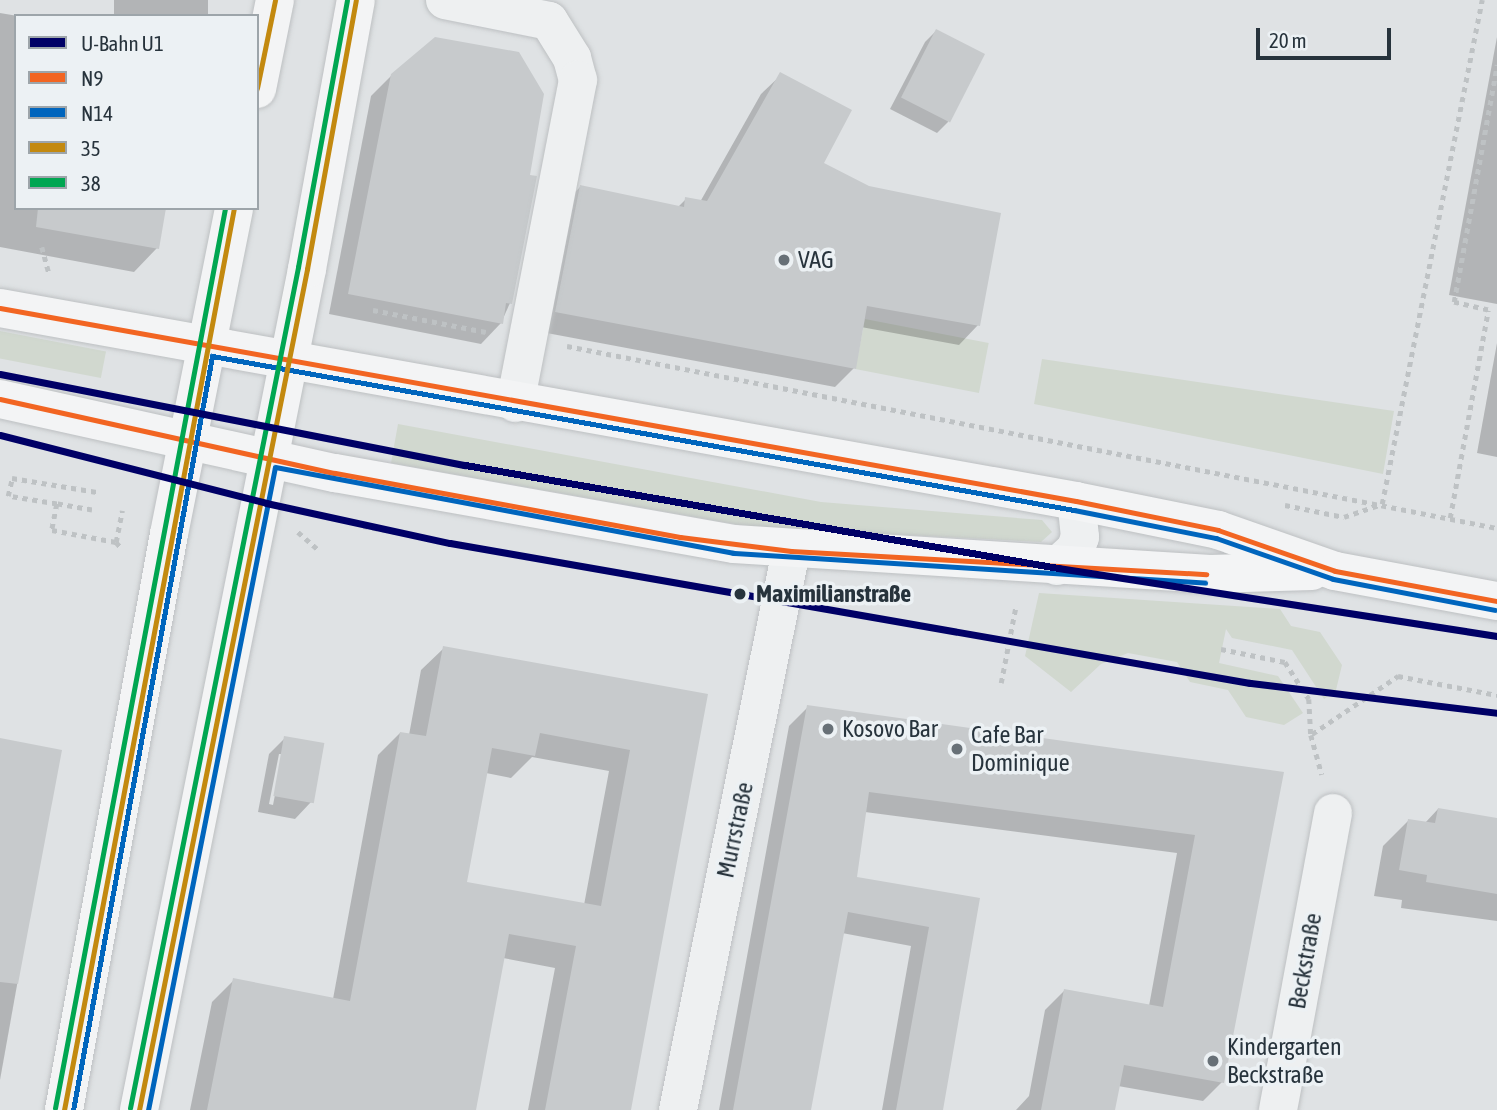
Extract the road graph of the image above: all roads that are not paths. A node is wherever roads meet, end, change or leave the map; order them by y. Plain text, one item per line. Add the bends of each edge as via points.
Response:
1 (275, 0) edge
2 (356, 0) edge
3 (445, 0) edge
4 (259, 79) edge
5 (234, 210) edge
6 (0, 309) edge
7 (205, 346) junction
8 (288, 362) junction
9 (0, 399) edge
10 (515, 403) junction
11 (189, 437) junction
12 (268, 457) junction
13 (1076, 501) junction
14 (791, 551) junction
15 (1057, 565) junction
16 (1335, 571) junction
17 (1497, 601) edge
18 (1333, 813) dead end
19 (64, 1110) edge
20 (139, 1110) edge
21 (678, 1110) edge
22 (1278, 1110) edge

1 - 4 main road
2 - 8 main road
3 - 10 street via 549,21 572,58 578,80
5 - 7 main road
6 - 7 main road
7 - 8 main road
7 - 11 main road
8 - 10 main road
8 - 12 main road
9 - 11 main road
10 - 13 main road
11 - 12 main road
11 - 19 main road
12 - 14 main road via 680,537
12 - 20 main road
13 - 15 street via 1080,537 1075,550
13 - 16 main road via 1218,530
14 - 15 main road
14 - 21 street, Murrstraße
15 - 16 main road via 1210,574
16 - 17 main road
18 - 22 street, Beckstraße

